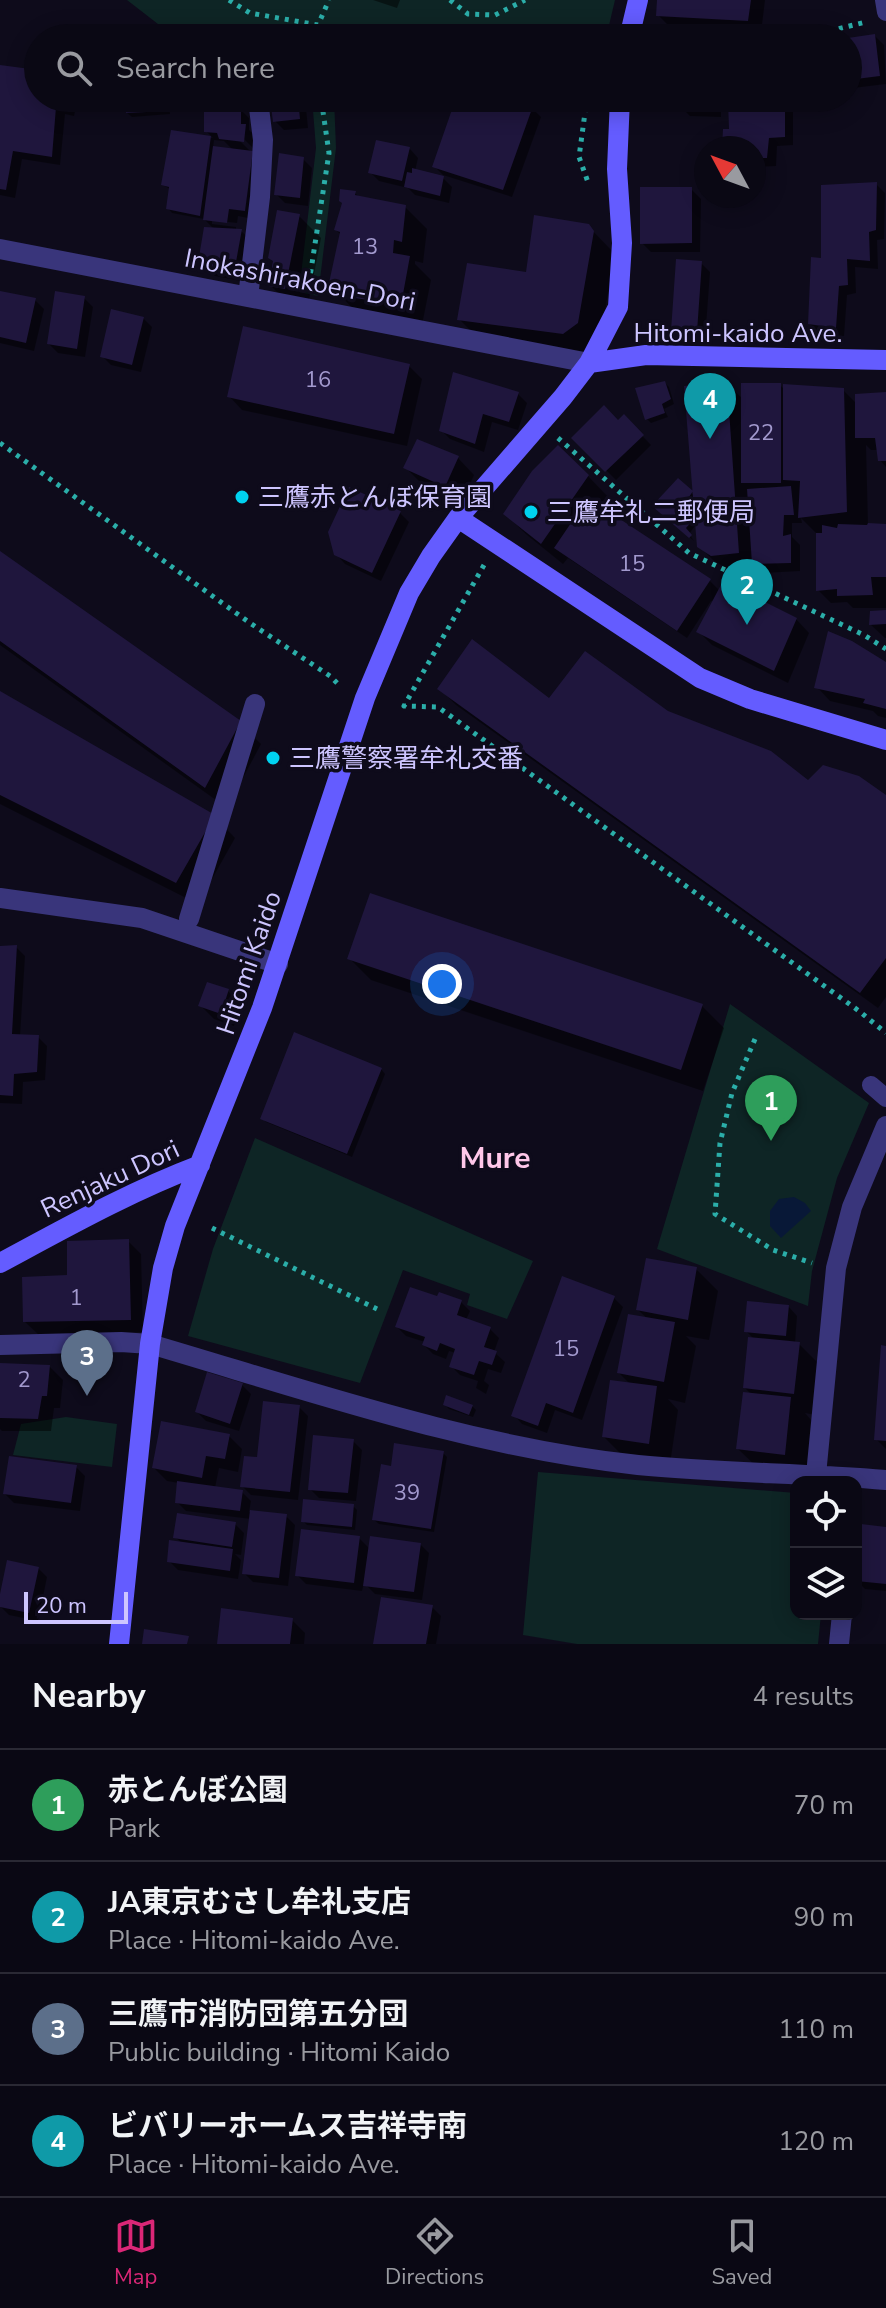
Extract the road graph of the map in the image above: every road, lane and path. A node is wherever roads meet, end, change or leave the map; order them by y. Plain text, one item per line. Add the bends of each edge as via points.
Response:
1 (229, 0) edge
2 (329, 0) edge
3 (450, 0) edge
4 (525, 0) edge
5 (638, 0) edge
6 (884, 0) edge
7 (879, 16) edge
8 (312, 24) edge
9 (318, 24) edge
10 (632, 24) edge
11 (850, 24) edge
12 (260, 112) edge
13 (323, 112) edge
14 (585, 112) edge
15 (619, 112) edge
16 (590, 188) dead end
17 (0, 249) edge
18 (248, 297) junction
19 (305, 308) junction
20 (886, 360) edge
21 (589, 363) junction
22 (540, 422) junction
23 (0, 443) edge
24 (458, 518) junction
25 (485, 564) dead end
26 (886, 649) edge
27 (340, 686) dead end
28 (255, 704) dead end
29 (886, 740) edge
30 (0, 898) edge
31 (189, 919) dead end
32 (278, 964) junction
33 (886, 1033) edge
34 (755, 1039) dead end
35 (871, 1085) dead end
36 (886, 1098) edge
37 (886, 1126) edge
38 (200, 1165) junction
39 (212, 1228) dead end
40 (0, 1263) edge
41 (820, 1266) dead end
42 (377, 1309) dead end
43 (150, 1344) junction
44 (0, 1345) edge
45 (816, 1475) junction
46 (824, 1476) edge
47 (862, 1480) edge
48 (886, 1480) edge
49 (841, 1620) edge
50 (119, 1644) edge
51 (839, 1644) edge

1 - 8 path via 250,13
2 - 9 path
3 - 4 path via 468,14 495,15
5 - 10 main road
6 - 7 lane
7 - 11 path
12 - 18 street via 260,197
13 - 19 path via 329,153
14 - 16 path via 579,157
15 - 21 main road, Hitomi Kaido via 618,307
17 - 18 street, Inokashirakoen-Dori
18 - 19 street, Inokashirakoen-Dori
19 - 21 street, Inokashirakoen-Dori
20 - 21 main road, Hitomi-kaido Ave. via 646,355
21 - 22 main road, Hitomi Kaido
22 - 24 main road, Hitomi Kaido
22 - 26 path via 689,553
23 - 27 path
24 - 29 main road via 700,678 750,699
24 - 32 main road, Hitomi Kaido via 409,593 370,685
25 - 33 path via 404,706 438,707
28 - 31 street
30 - 32 street via 142,918
32 - 38 main road, Hitomi Kaido
34 - 41 path via 732,1093 720,1143 715,1214 773,1250
35 - 36 lane
37 - 45 street via 852,1207 836,1268
38 - 40 main road, Renjaku Dori via 129,1194
38 - 43 main road, Hitomi Kaido via 163,1268
39 - 42 path
43 - 44 street
43 - 45 street via 450,1431 544,1450 638,1465
43 - 50 main road, Hitomi Kaido
45 - 46 street
47 - 48 street
49 - 51 street

